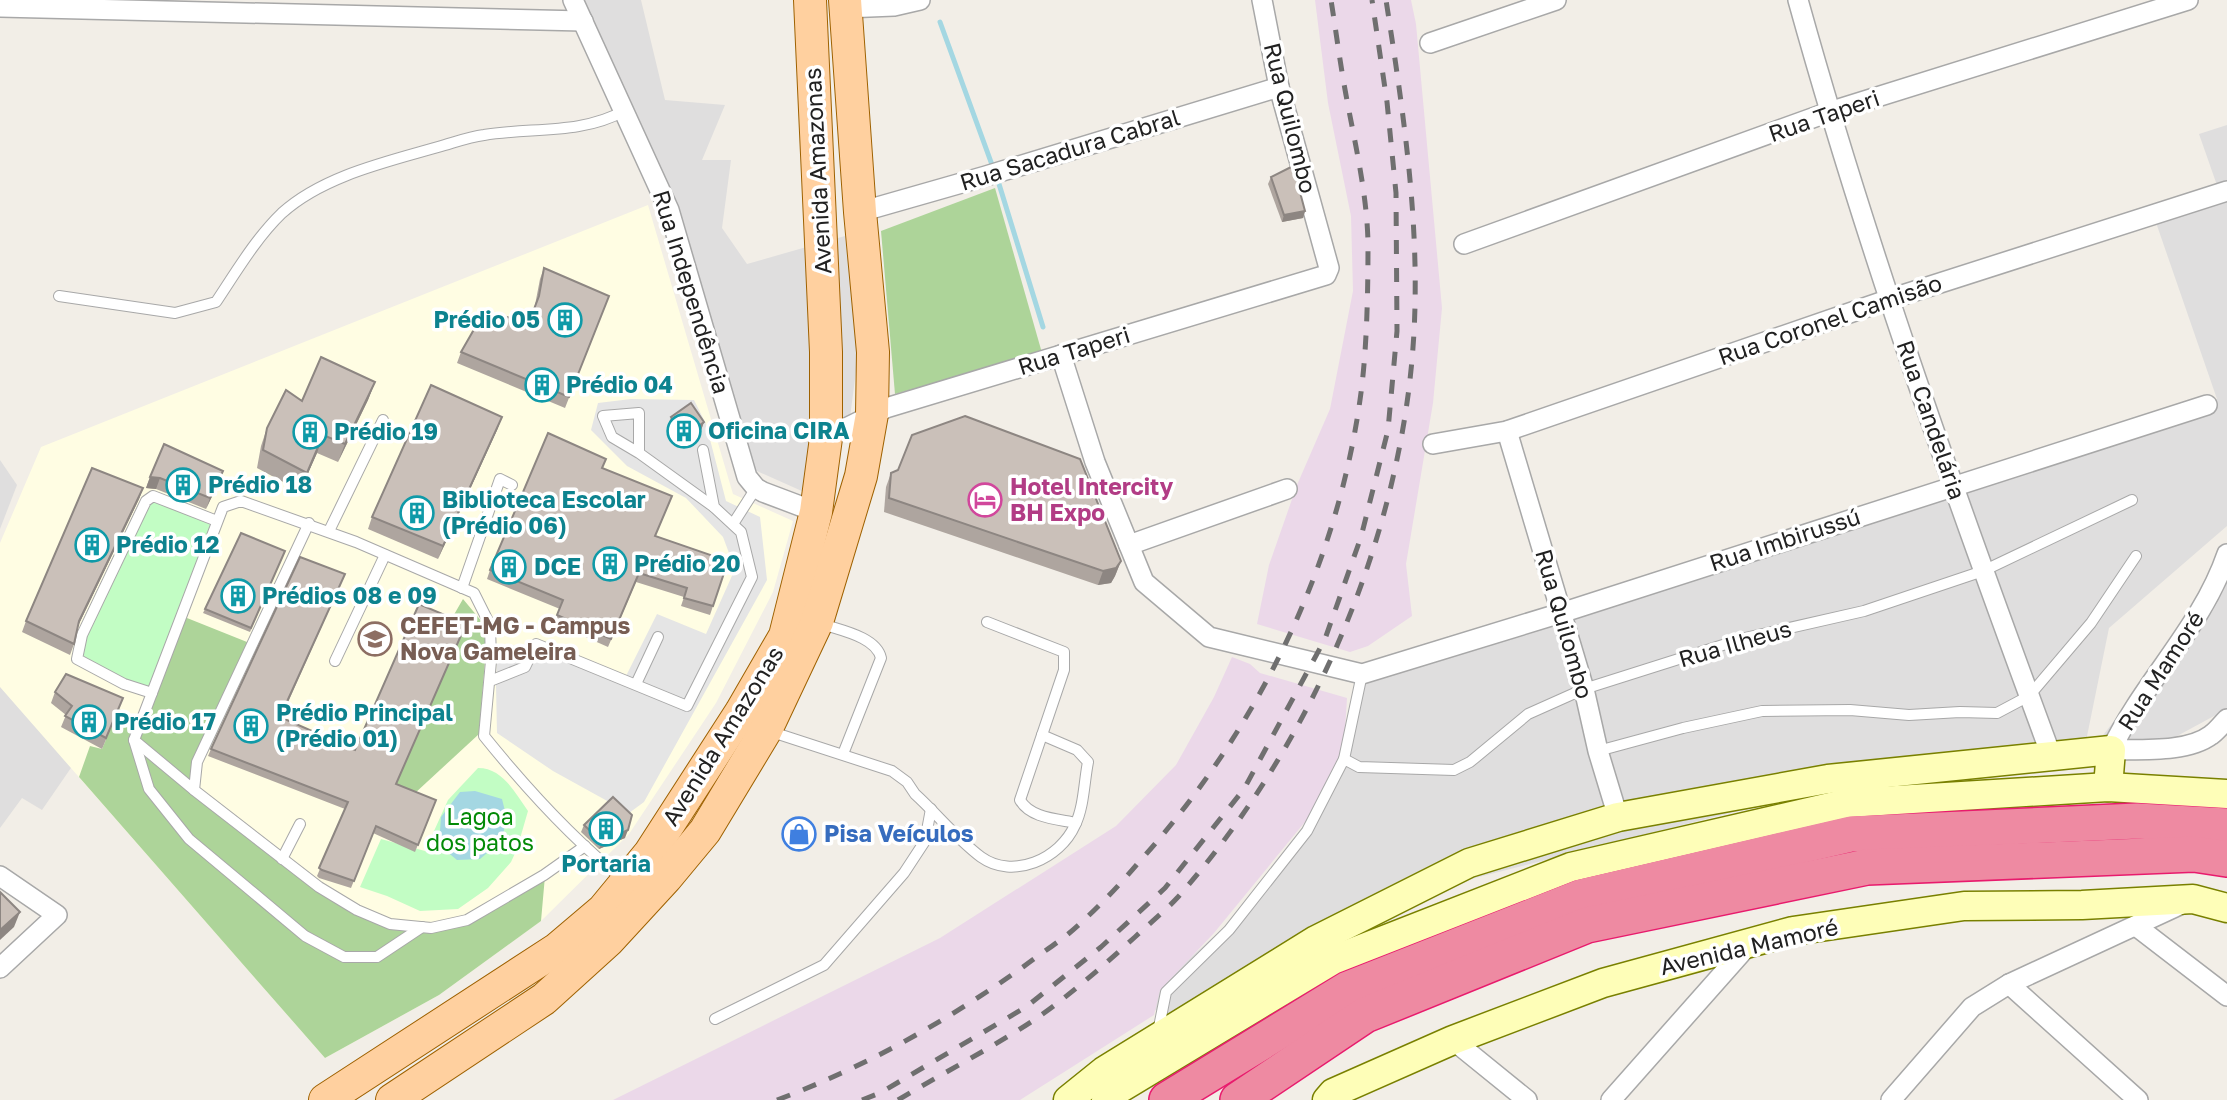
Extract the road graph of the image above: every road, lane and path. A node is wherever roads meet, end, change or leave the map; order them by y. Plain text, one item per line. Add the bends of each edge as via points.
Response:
1 (573, 0) edge
2 (810, 0) edge
3 (920, 0) edge
4 (1262, 0) edge
5 (1556, 0) edge
6 (1798, 0) edge
7 (2188, 0) edge
8 (845, 4) edge
9 (108, 5) edge
10 (0, 6) edge
11 (583, 21) junction
12 (1430, 43) dead end
13 (1279, 87) junction
14 (624, 111) junction
15 (1829, 112) junction
16 (2227, 191) edge
17 (860, 212) junction
18 (1464, 244) dead end
19 (1326, 275) joint
20 (58, 296) dead end
21 (1890, 299) junction
22 (1061, 355) junction
23 (2207, 405) dead end
24 (872, 414) junction
25 (383, 420) dead end
26 (1507, 431) junction
27 (826, 438) junction
28 (1433, 444) dead end
29 (703, 450) dead end
30 (639, 453) junction
31 (512, 485) dead end
32 (1953, 486) junction
33 (756, 488) junction
34 (1287, 489) dead end
35 (2132, 500) dead end
36 (714, 506) junction
37 (816, 512) junction
38 (218, 521) junction
39 (309, 523) junction
40 (733, 524) junction
41 (329, 531) junction
42 (1129, 545) junction
43 (2227, 554) edge
44 (385, 555) junction
45 (2136, 556) dead end
46 (1983, 571) junction
47 (462, 589) junction
48 (1561, 613) junction
49 (817, 622) junction
50 (987, 622) dead end
51 (658, 637) dead end
52 (335, 661) dead end
53 (1362, 674) junction
54 (489, 681) junction
55 (636, 684) junction
56 (1584, 690) junction
57 (152, 693) junction
58 (2029, 696) junction
59 (2227, 719) edge
60 (766, 730) junction
61 (1042, 735) junction
62 (134, 740) junction
63 (2111, 750) junction
64 (1598, 751) junction
65 (843, 754) junction
66 (2051, 755) junction
67 (1344, 759) junction
68 (2108, 787) junction
69 (194, 790) junction
70 (2227, 794) edge
71 (931, 809) junction
72 (1618, 817) junction
73 (1076, 823) junction
74 (300, 824) dead end
75 (2227, 826) edge
76 (585, 846) junction
77 (282, 859) junction
78 (2227, 859) edge
79 (0, 876) edge
80 (627, 882) junction
81 (2193, 899) junction
82 (2227, 908) edge
83 (2136, 926) junction
84 (422, 927) junction
85 (1752, 942) junction
86 (0, 968) edge
87 (2009, 984) junction
88 (2227, 996) edge
89 (715, 1019) dead end
90 (1157, 1039) junction
91 (1453, 1040) junction
92 (1330, 1097) edge
93 (325, 1100) edge
94 (392, 1100) edge
95 (1068, 1100) edge
96 (1106, 1100) edge
97 (1167, 1100) edge
98 (1238, 1100) edge
99 (1527, 1100) edge
100 (1611, 1100) edge
101 (1891, 1100) edge
102 (2138, 1100) edge

1 - 11 street, Rua Independência
2 - 27 main road, Avenida Amazonas
3 - 8 street via 894,6
4 - 13 street, Rua Quilombo
5 - 12 street
6 - 15 street, Rua Candelária
7 - 15 street, Rua Taperi
8 - 17 main road, Avenida Amazonas
9 - 10 street
9 - 11 street
11 - 14 street, Rua Independência
13 - 17 street, Rua Sacadura Cabral
13 - 19 street, Rua Quilombo via 1329,268
14 - 20 lane via 565,129 484,135 392,160 325,185 283,213 216,302 175,313
14 - 33 street, Rua Independência via 669,210 747,477
15 - 18 street, Rua Taperi
15 - 21 street, Rua Candelária
16 - 21 street, Rua Coronel Camisão
17 - 24 main road, Avenida Amazonas via 873,352
19 - 22 street, Rua Taperi
21 - 26 street, Rua Coronel Camisão
21 - 32 street, Rua Candelária
22 - 24 street, Rua Taperi
22 - 42 street via 1095,463
23 - 32 street, Rua Imbirussú
24 - 27 street, Rua Taperi
24 - 49 main road, Avenida Amazonas via 861,477
25 - 41 lane
26 - 28 street, Rua Coronel Camisão
26 - 48 street, Rua Quilombo
27 - 37 main road, Avenida Amazonas
29 - 36 lane
30 - 30 lane via 639,413 603,416 612,437
30 - 36 lane
31 - 47 lane via 500,479
32 - 46 street, Rua Candelária
32 - 48 street, Rua Imbirussú
33 - 37 street
33 - 40 lane
34 - 42 street
35 - 46 lane, Rua Ilheus
36 - 40 lane
37 - 80 main road, Avenida Amazonas via 785,636 734,723
38 - 39 lane via 223,507 241,501
38 - 57 lane
38 - 57 lane via 153,496 146,501 82,635 77,659
39 - 41 lane
39 - 69 lane via 197,762
40 - 55 lane via 741,532 752,577 687,706
41 - 44 lane
42 - 53 street via 1144,582 1209,638
43 - 63 street, Rua Mamoré via 2200,615 2126,719
44 - 47 lane
44 - 52 lane
45 - 58 lane via 2091,624
46 - 56 lane, Rua Ilheus via 1864,611 1745,638
46 - 58 street, Rua Candelária
47 - 54 lane via 474,593 490,625
48 - 53 street, Rua Imbirussú
48 - 56 street, Rua Quilombo
49 - 60 main road, Avenida Amazonas
49 - 65 lane via 872,643 881,658
50 - 61 lane via 1064,652 1064,670
51 - 55 lane
53 - 67 lane
54 - 55 lane via 525,667 536,644
54 - 76 lane via 485,736
56 - 64 street, Rua Quilombo
56 - 67 lane, Rua Ilheus via 1528,714 1454,770 1359,767
57 - 62 lane
58 - 64 lane via 1997,713 1762,711
58 - 66 street, Rua Candelária
59 - 63 street via 2210,736 2187,745
60 - 65 lane
60 - 94 main road, Avenida Amazonas via 705,831 608,941 544,999
61 - 73 lane via 1077,750 1088,762
61 - 73 lane via 1020,800 1033,813
62 - 69 lane
62 - 84 lane via 149,789 189,839 304,936 344,957 377,957
63 - 66 street
63 - 68 street
64 - 72 street, Rua Quilombo
65 - 71 lane via 892,771
66 - 72 street via 1828,779
67 - 90 lane via 1307,831 1229,930 1166,992
68 - 70 street
68 - 96 street via 1848,803 1571,867 1333,960
69 - 77 lane
71 - 73 lane via 982,857 1002,867 1023,867 1044,857 1068,839
71 - 89 lane via 925,841 904,873 824,965
72 - 90 street via 1469,863 1316,940
74 - 77 lane
75 - 97 highway via 2137,821 1851,834 1581,897 1348,989
76 - 80 lane
76 - 84 lane via 467,920
77 - 84 lane via 357,910 390,924
78 - 98 highway via 2194,854 1867,867 1587,925 1365,1015
79 - 86 street via 57,915
80 - 93 main road, Avenida Amazonas via 603,910 557,949
81 - 82 street, Avenida Mamoré
81 - 83 street
81 - 85 street, Avenida Mamoré via 1964,906 1793,931
83 - 87 street
83 - 88 street
85 - 91 street, Avenida Mamoré via 1603,983
85 - 100 street
87 - 101 street via 1972,1007
87 - 102 street
90 - 95 street via 1104,1071
91 - 92 street, Avenida Mamoré
91 - 99 street

